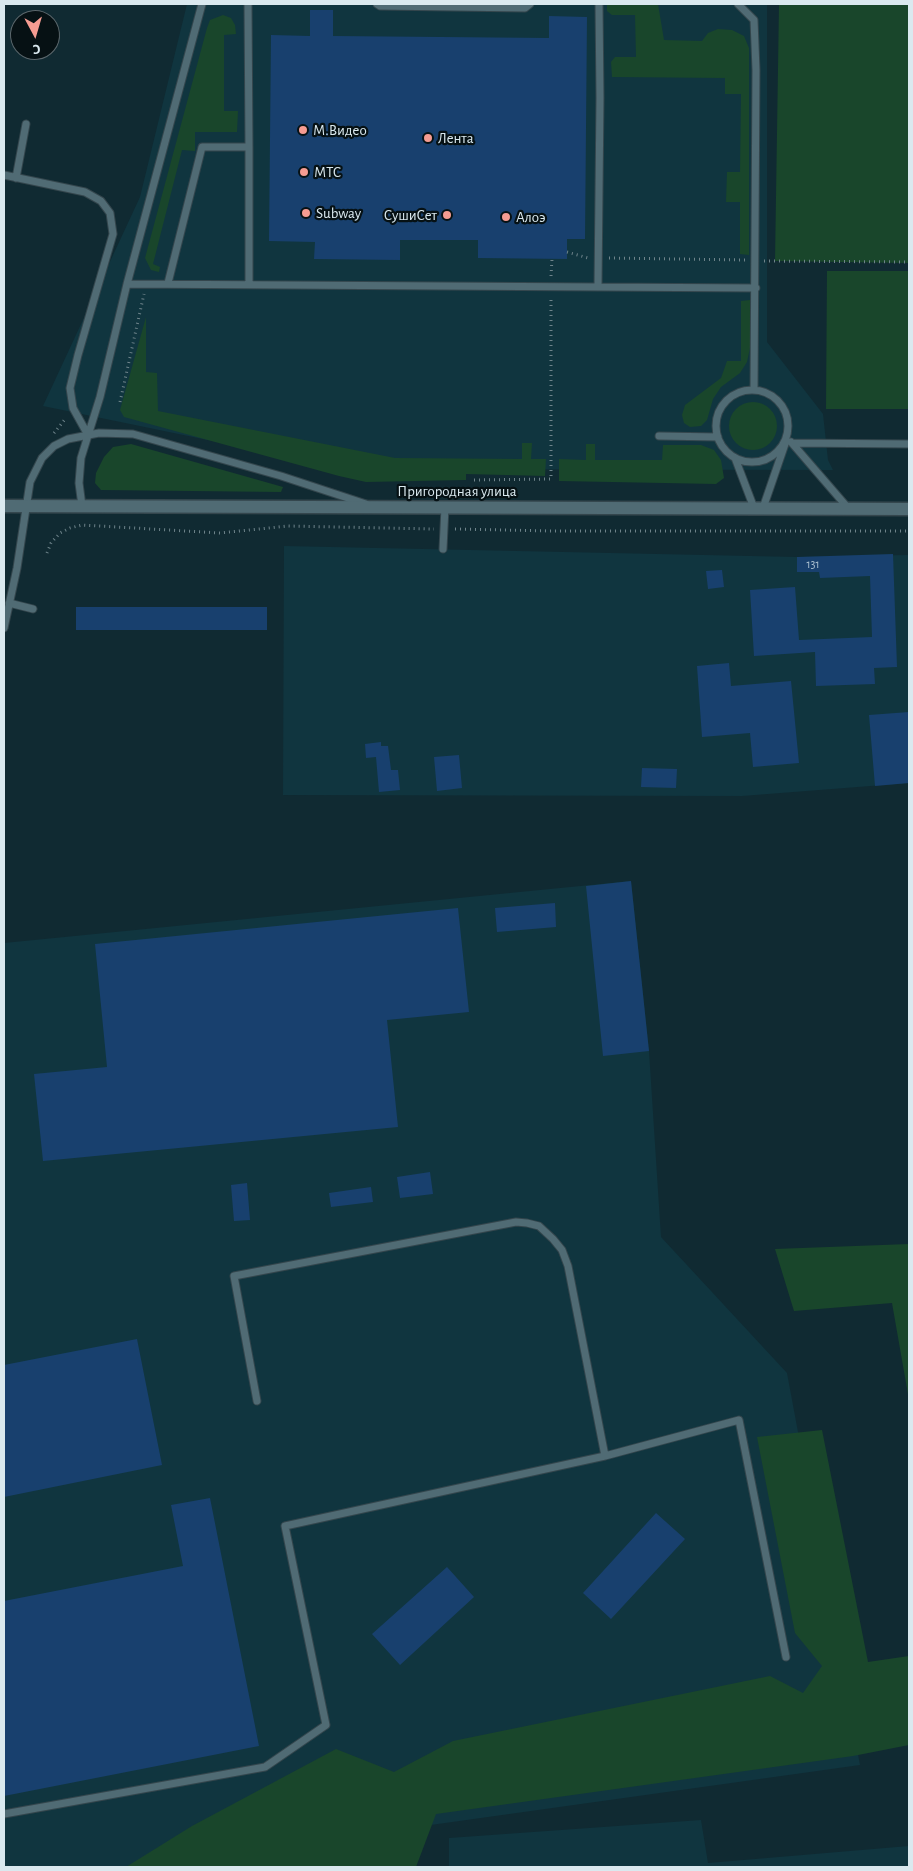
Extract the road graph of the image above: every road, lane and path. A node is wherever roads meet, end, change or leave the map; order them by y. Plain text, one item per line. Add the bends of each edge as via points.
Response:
1 (202, 4) edge
2 (248, 4) edge
3 (377, 4) edge
4 (530, 4) edge
5 (599, 4) edge
6 (738, 4) edge
7 (26, 124) dead end
8 (249, 147) junction
9 (4, 175) edge
10 (16, 178) junction
11 (567, 252) dead end
12 (599, 258) junction
13 (552, 259) dead end
14 (756, 260) junction
15 (909, 262) edge
16 (168, 283) junction
17 (127, 284) junction
18 (146, 284) junction
19 (249, 284) junction
20 (551, 286) junction
21 (598, 286) junction
22 (756, 288) junction
23 (754, 389) junction
24 (120, 402) dead end
25 (88, 434) junction
26 (659, 436) dead end
27 (718, 437) junction
28 (787, 437) junction
29 (792, 443) junction
30 (909, 444) edge
31 (735, 458) junction
32 (474, 480) dead end
33 (4, 506) edge
34 (26, 506) junction
35 (82, 506) junction
36 (376, 507) junction
37 (444, 508) junction
38 (758, 508) junction
39 (848, 508) junction
40 (909, 509) edge
41 (444, 529) junction
42 (909, 532) edge
43 (442, 550) dead end
44 (46, 552) dead end
45 (9, 603) junction
46 (33, 609) dead end
47 (4, 628) edge
48 (257, 1401) dead end
49 (605, 1456) junction
50 (786, 1657) dead end
51 (4, 1814) edge

1 - 17 lane
2 - 8 lane
3 - 4 lane via 525,8
5 - 12 lane
6 - 14 lane via 754,20
7 - 10 lane
8 - 16 lane via 202,147
8 - 19 lane
9 - 10 lane
10 - 25 lane via 85,192 101,201 110,213 113,234 70,388 73,408
11 - 12 path via 585,258
12 - 14 path
12 - 21 lane
13 - 20 path
14 - 15 path
14 - 22 lane
16 - 18 lane
16 - 19 lane
17 - 18 lane
17 - 25 lane
18 - 24 path
19 - 20 lane
20 - 21 lane
20 - 32 path via 551,479
21 - 22 lane
22 - 23 lane
23 - 27 lane via 735,393 720,407 715,426
23 - 28 lane via 775,397 788,415
25 - 34 lane via 54,446 42,458 30,482
25 - 35 lane via 81,458 79,483
25 - 36 lane via 133,434
26 - 27 lane
27 - 31 lane via 721,445
28 - 29 lane
28 - 31 lane via 774,455 754,462
28 - 38 lane
29 - 30 lane
29 - 39 lane
31 - 38 lane
33 - 34 street, Пригородная улица
34 - 35 street, Пригородная улица
34 - 45 lane
35 - 36 street, Пригородная улица
36 - 37 street, Пригородная улица
37 - 38 street, Пригородная улица
37 - 41 lane
38 - 39 street, Пригородная улица
39 - 40 street, Пригородная улица
41 - 42 path
41 - 43 lane
41 - 44 path via 288,526 220,534 82,525 60,534
45 - 46 lane
45 - 47 lane
48 - 49 lane via 234,1276 516,1222 527,1223 539,1226 553,1239 562,1250 568,1266
49 - 50 lane via 739,1420
49 - 51 lane via 285,1526 326,1725 265,1767

